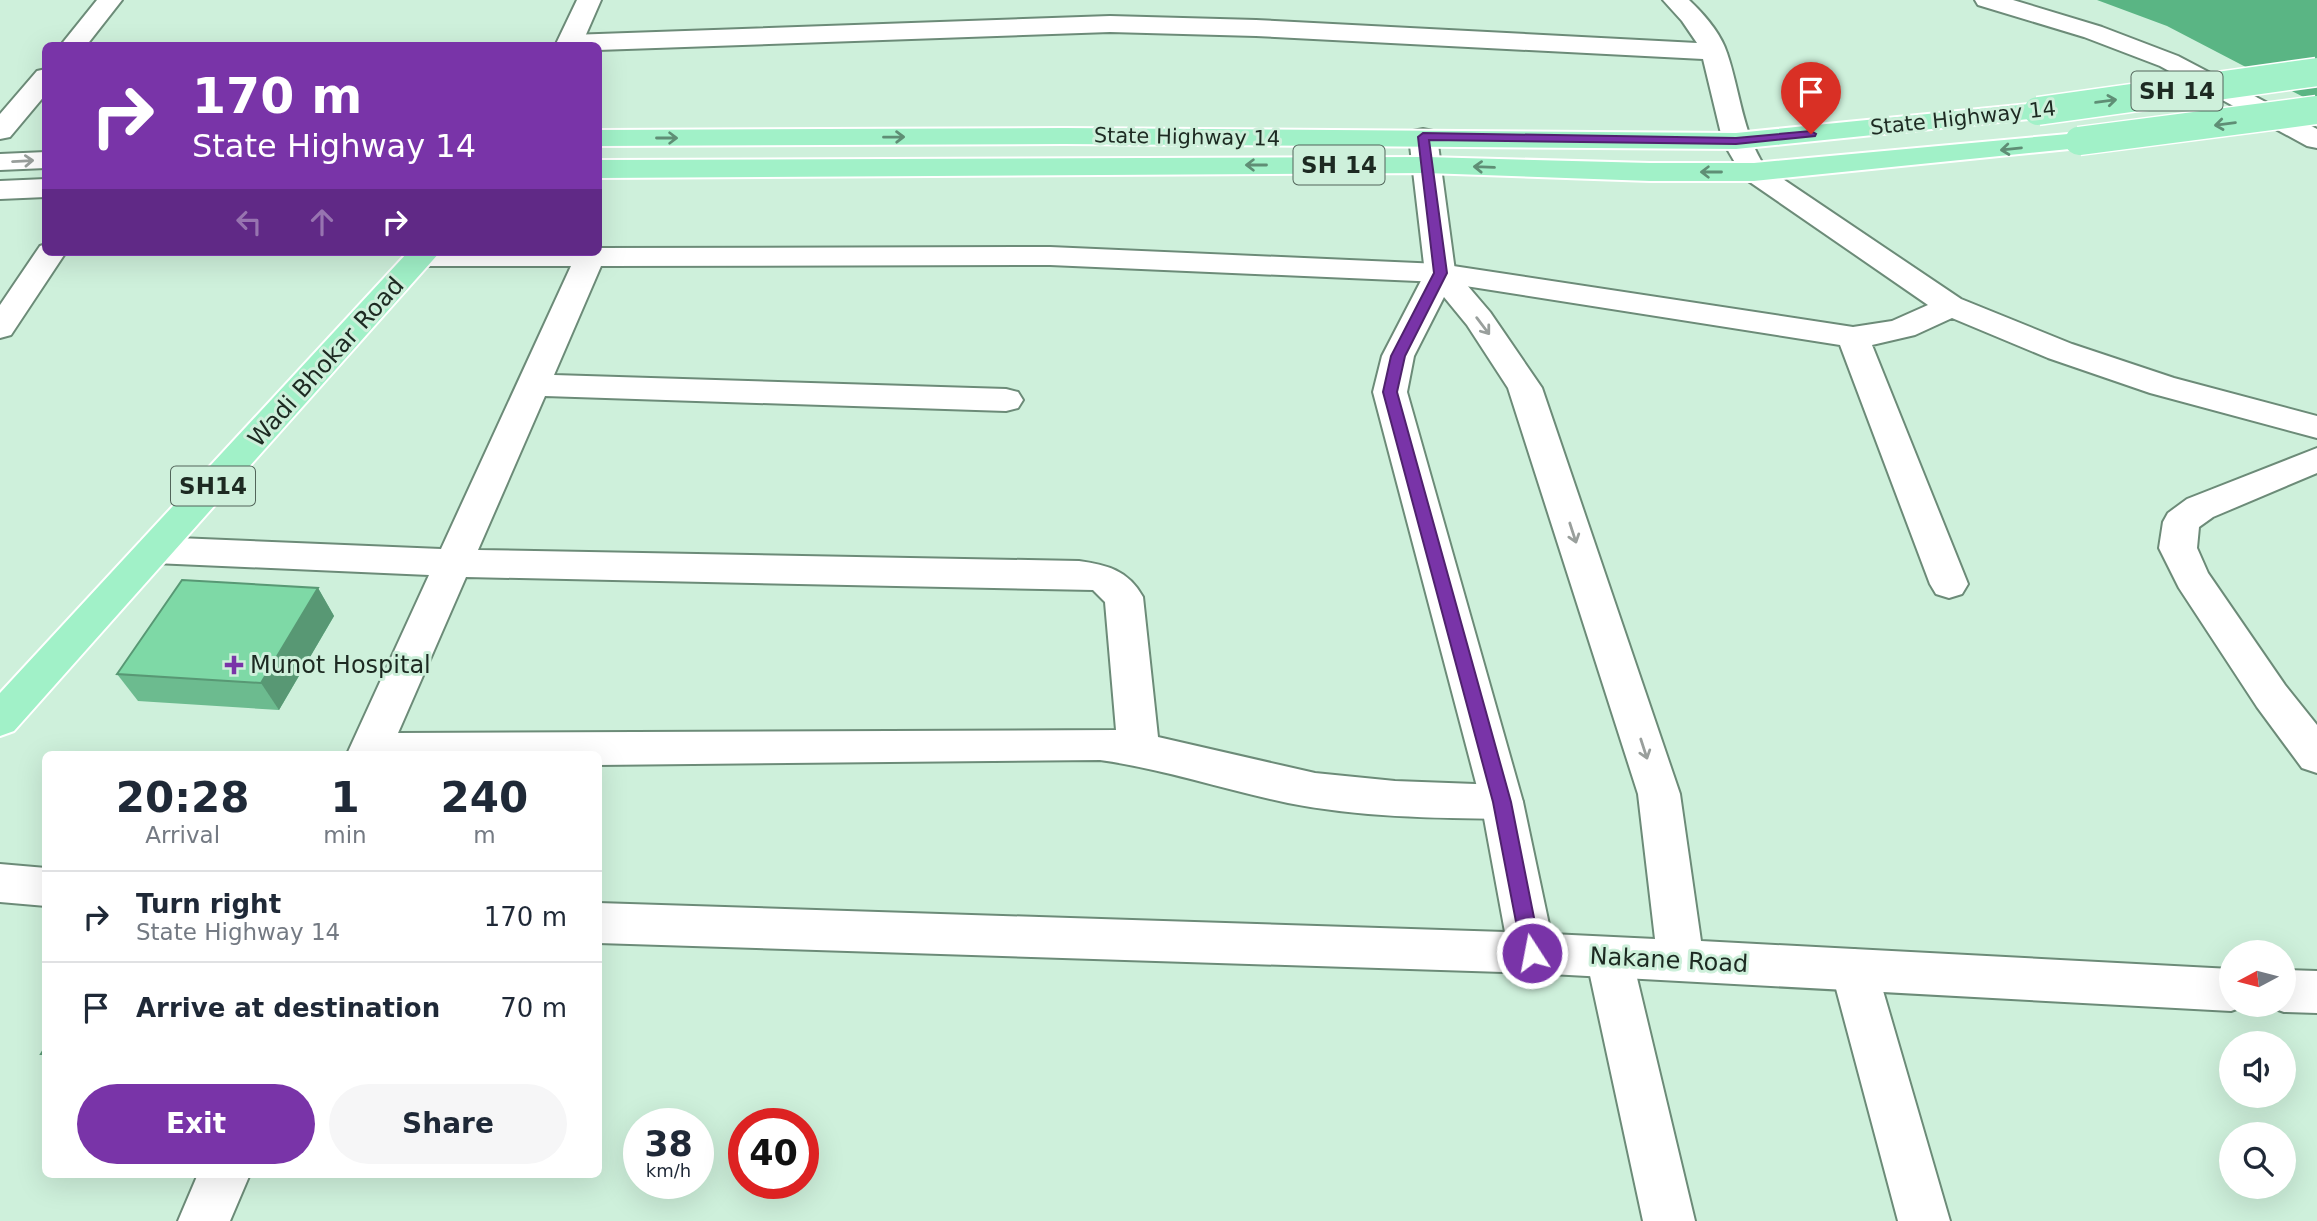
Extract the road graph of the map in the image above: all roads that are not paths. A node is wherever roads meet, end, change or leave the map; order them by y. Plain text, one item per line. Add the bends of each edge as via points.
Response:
1 (110, 0) edge
2 (589, 0) edge
3 (1675, 0) edge
4 (1987, 0) edge
5 (75, 42) edge
6 (570, 42) edge
7 (596, 42) edge
8 (1715, 52) junction
9 (2317, 72) edge
10 (42, 82) edge
11 (2317, 110) edge
12 (0, 131) edge
13 (602, 138) edge
14 (2317, 140) edge
15 (1736, 141) junction
16 (1425, 151) junction
17 (42, 160) edge
18 (0, 162) edge
19 (602, 169) edge
20 (1754, 172) junction
21 (42, 188) edge
22 (0, 190) edge
23 (48, 256) edge
24 (422, 256) edge
25 (506, 256) edge
26 (590, 257) junction
27 (1440, 273) junction
28 (1950, 306) junction
29 (0, 328) edge
30 (1853, 337) junction
31 (533, 386) junction
32 (1006, 400) dead end
33 (2317, 428) edge
34 (2317, 460) edge
35 (154, 550) junction
36 (453, 563) junction
37 (1949, 584) dead end
38 (0, 720) edge
39 (1139, 748) junction
40 (369, 751) edge
41 (460, 751) edge
42 (2317, 756) edge
43 (1502, 802) junction
44 (0, 883) edge
45 (42, 887) edge
46 (602, 923) edge
47 (1532, 953) junction
48 (1609, 957) junction
49 (1681, 961) junction
50 (1853, 970) junction
51 (2219, 989) edge
52 (2296, 991) edge
53 (2317, 992) edge
54 (222, 1178) edge
55 (204, 1221) edge
56 (1669, 1221) edge
57 (1924, 1221) edge

1 - 5 street
2 - 6 street
3 - 8 street via 1704,29
4 - 14 street via 2169,61
7 - 8 street via 895,20 1256,28
8 - 15 street
15 -> 9 main road, State Highway 14 / SH 14, bridge via 2038,111
10 - 12 street
11 -> 20 main road, State Highway 14 / SH 14, bridge via 2079,141
13 -> 16 main road, State Highway 14 / SH 14
15 - 16 main road, State Highway 14 / SH 14
15 - 20 street
16 -> 19 main road, State Highway 14 / SH 14
20 -> 16 main road, State Highway 14 / SH 14 via 1650,172
16 - 27 street
18 -> 17 street
20 - 28 street
21 - 22 street
23 - 29 street
24 - 35 main road, Wadi Bhokar Road / SH14
25 - 26 street
26 - 27 street via 1050,256
26 - 31 street
27 - 30 street
27 - 43 street via 1398,356 1390,392
27 -> 49 street via 1525,388 1659,794
28 - 30 street via 1920,323
28 - 33 street via 2162,386
30 - 37 street
31 - 32 street
31 - 36 street
34 - 42 street via 2200,508 2181,523 2178,548 2219,619
35 - 36 street
35 - 38 main road, Wadi Bhokar Road / SH14
36 - 39 street via 1104,578 1125,597
36 - 40 street
39 - 41 street via 1100,744
39 - 43 street via 1212,769 1360,798
43 - 47 street
44 - 45 street
46 - 47 street, Nakane Road
47 - 48 street, Nakane Road
48 - 49 street, Nakane Road
48 - 56 street
49 - 50 street, Nakane Road
50 - 51 street, Nakane Road
50 - 57 street
52 - 53 street
54 - 55 street

